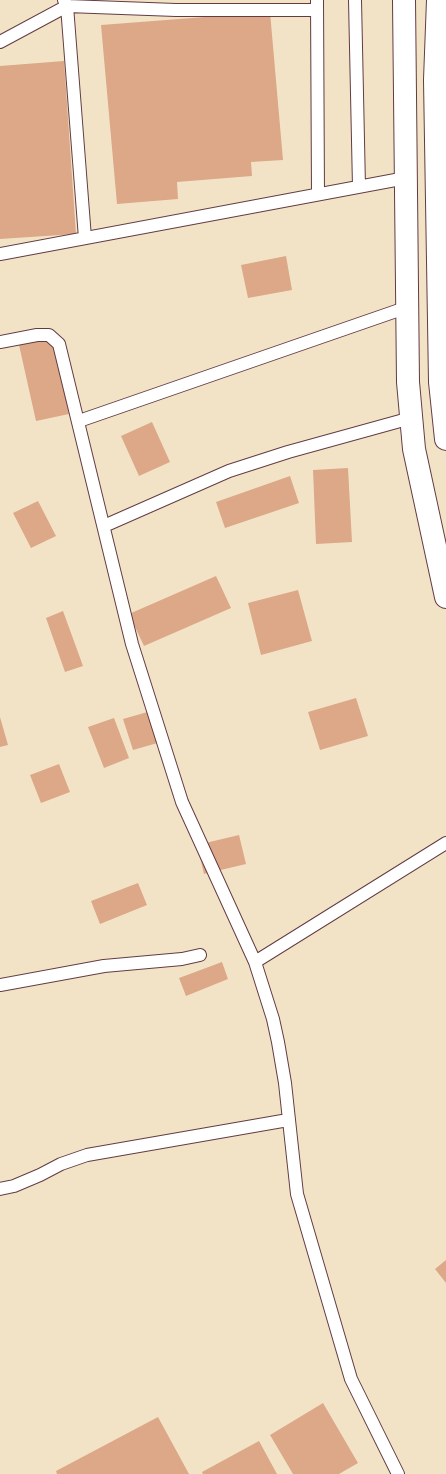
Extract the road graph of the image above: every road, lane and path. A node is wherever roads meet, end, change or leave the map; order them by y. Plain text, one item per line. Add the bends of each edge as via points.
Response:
1 (355, 0) edge
2 (404, 0) edge
3 (438, 0) edge
4 (65, 3) edge
5 (317, 5) edge
6 (0, 42) edge
7 (441, 80) edge
8 (441, 138) edge
9 (406, 178) junction
10 (359, 187) junction
11 (318, 194) junction
12 (85, 238) junction
13 (0, 254) edge
14 (408, 307) junction
15 (0, 342) edge
16 (412, 418) junction
17 (79, 421) junction
18 (446, 439) edge
19 (104, 526) junction
20 (441, 552) edge
21 (445, 587) edge
22 (446, 843) edge
23 (200, 955) dead end
24 (255, 962) junction
25 (0, 985) edge
26 (288, 1120) junction
27 (0, 1189) edge
28 (398, 1474) edge

1 - 10 lane
2 - 9 street
3 - 7 street
4 - 5 lane via 176,10
4 - 6 lane
4 - 12 lane
5 - 11 lane
7 - 8 street
8 - 18 street via 440,382
9 - 10 lane
9 - 14 street
10 - 11 lane
11 - 12 lane
12 - 13 lane
14 - 16 street via 408,382
14 - 17 lane
15 - 17 lane via 48,335 59,344
16 - 19 lane via 229,471
16 - 20 street via 414,449
17 - 19 lane
19 - 24 lane via 132,644 182,802
20 - 21 street
22 - 24 lane
23 - 25 lane via 182,960 104,966
24 - 26 lane via 278,1042
26 - 27 lane via 88,1155 61,1164 14,1186
26 - 28 lane via 297,1194 351,1379

